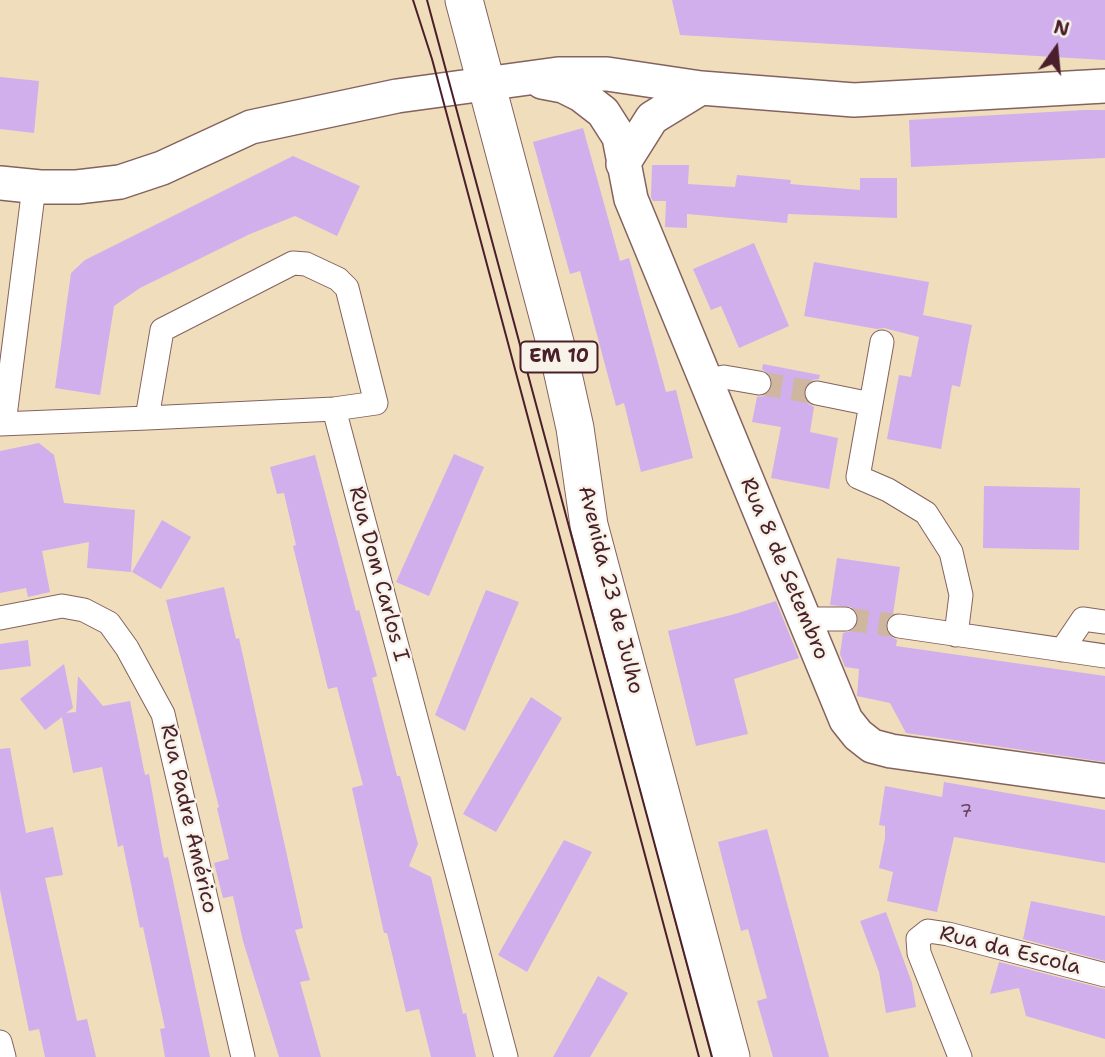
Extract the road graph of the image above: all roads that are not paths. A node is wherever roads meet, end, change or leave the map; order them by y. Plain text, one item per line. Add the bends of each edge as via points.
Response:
1 (464, 0) edge
2 (504, 81) junction
3 (1105, 86) edge
4 (701, 88) junction
5 (624, 164) junction
6 (0, 183) edge
7 (34, 187) junction
8 (882, 342) dead end
9 (705, 381) junction
10 (759, 383) tunnel mouth
11 (817, 393) tunnel mouth
12 (871, 404) junction
13 (334, 409) junction
14 (147, 418) junction
15 (2, 424) edge
16 (0, 618) edge
17 (805, 619) junction
18 (845, 619) tunnel mouth
19 (1105, 622) edge
20 (899, 626) tunnel mouth
21 (956, 635) junction
22 (1062, 650) junction
23 (1105, 656) edge
24 (1105, 781) edge
25 (1105, 975) edge
26 (0, 1042) edge
27 (4, 1057) edge
28 (243, 1057) edge
29 (506, 1057) edge
30 (732, 1057) edge
31 (960, 1057) edge

1 - 2 main road, Avenida 23 de Julho / EM 10
2 - 4 street via 607,74
2 - 5 street, Rua 8 de Setembro via 563,86 581,95 603,112 619,137
2 - 7 street via 397,96 251,127 120,182
2 - 30 main road, Avenida 23 de Julho / EM 10 via 575,428 589,525
3 - 4 street via 854,100
4 - 5 street via 652,118
5 - 9 street, Rua 8 de Setembro via 631,199
6 - 7 street
7 - 15 street
8 - 12 street
9 - 10 street via 724,377
9 - 17 street, Rua 8 de Setembro
11 - 12 street
12 - 21 street via 858,477 926,513 951,552 961,595
13 - 14 street
13 - 14 street via 376,403 347,288 338,279 297,262 162,330
13 - 29 street, Rua Dom Carlos I
14 - 15 street
16 - 28 street, Rua Padre Américo via 62,606 84,610 109,622 128,648 163,714
17 - 18 street
17 - 24 street, Rua 8 de Setembro via 846,720 873,746
19 - 22 street via 1083,619
20 - 21 street
21 - 22 street
22 - 23 street
25 - 31 street, Rua da Escola via 928,931 918,939 919,953
26 - 27 street

